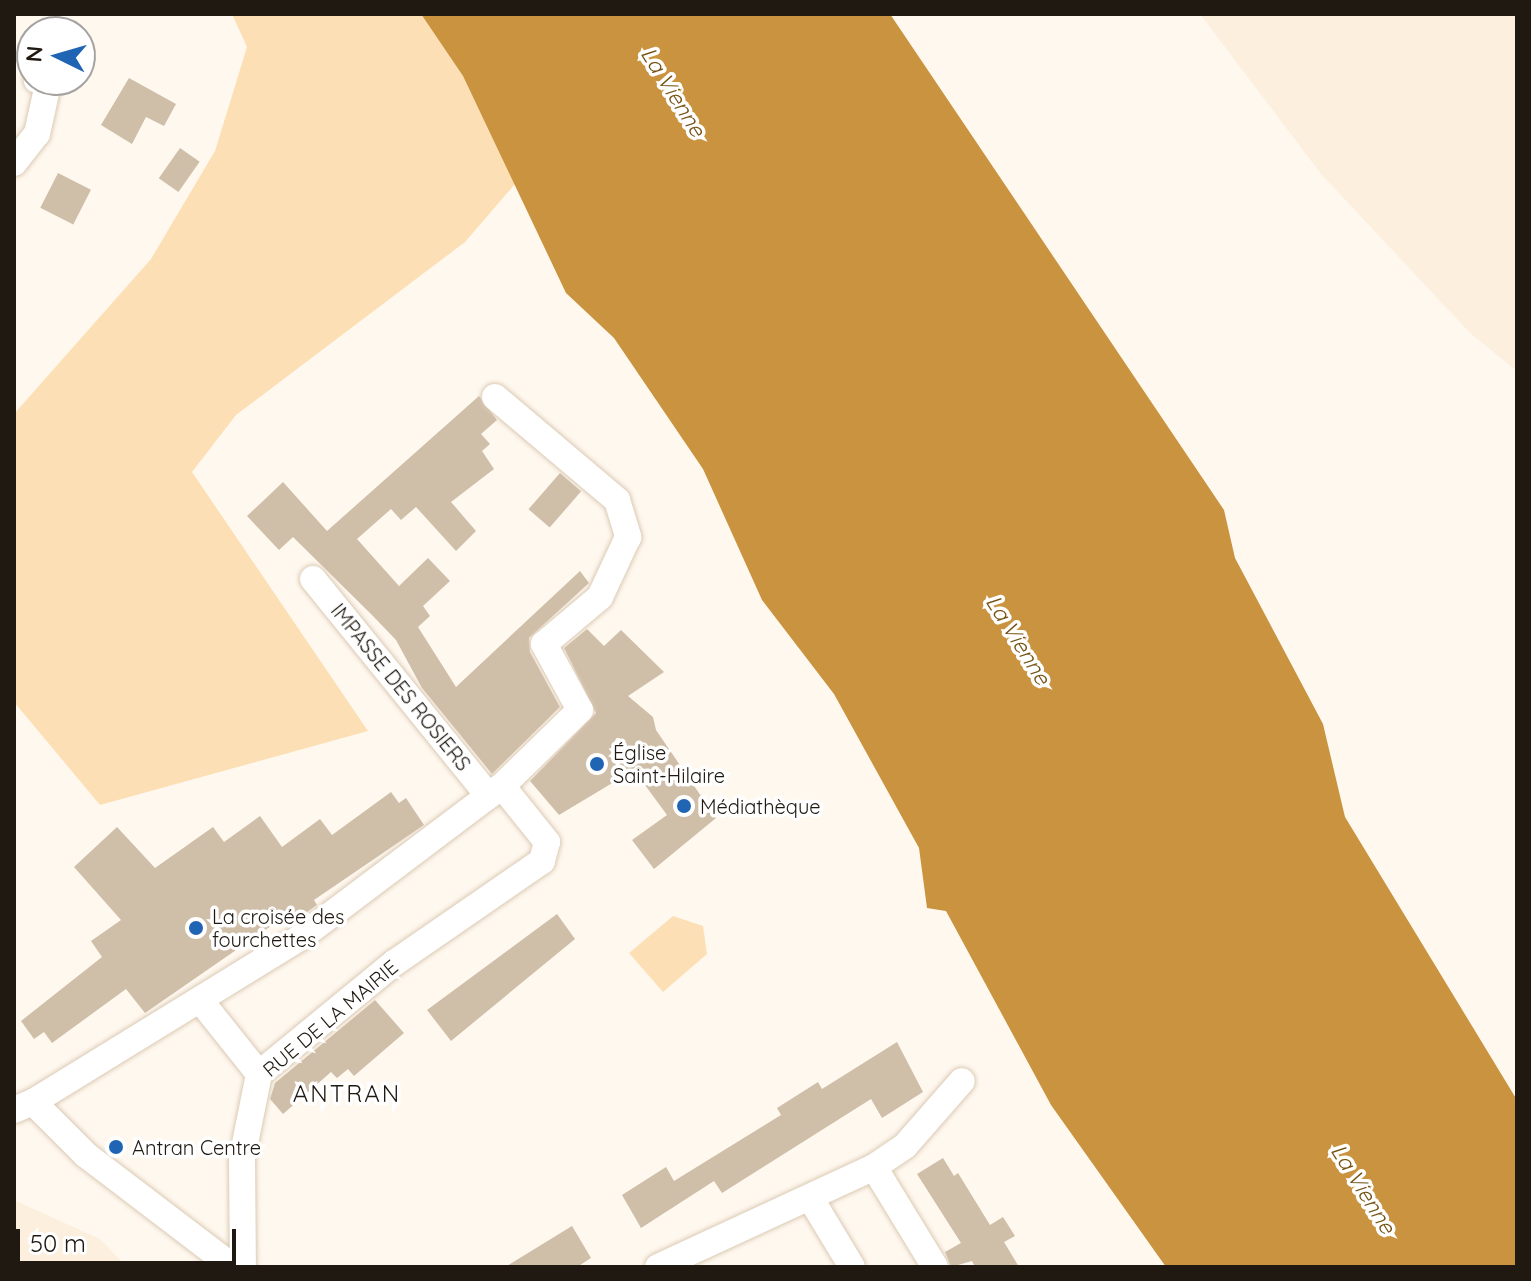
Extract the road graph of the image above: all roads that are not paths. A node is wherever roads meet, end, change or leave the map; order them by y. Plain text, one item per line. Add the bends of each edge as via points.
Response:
1 (45, 96) edge
2 (14, 163) edge
3 (495, 397) dead end
4 (313, 579) dead end
5 (495, 791) junction
6 (547, 842) joint
7 (200, 1000) junction
8 (259, 1074) junction
9 (962, 1081) dead end
10 (24, 1106) edge
11 (874, 1167) junction
12 (811, 1199) junction
13 (233, 1267) edge
14 (243, 1267) edge
15 (658, 1267) edge
16 (852, 1267) edge
17 (935, 1267) edge

1 - 2 street via 37,134
3 - 5 street via 617,500 628,537 600,597 544,644 580,710
4 - 5 street, IMPASSE DES ROSIERS
5 - 6 street, IMPASSE DES ROSIERS
5 - 7 street via 300,938
6 - 8 street, RUE DE LA MAIRIE via 542,861 394,963
7 - 8 street
7 - 10 street
8 - 14 street, RUE DE LA MAIRIE via 242,1158
9 - 11 street via 905,1146
10 - 13 street
11 - 12 street
11 - 17 street
12 - 15 street
12 - 16 street

